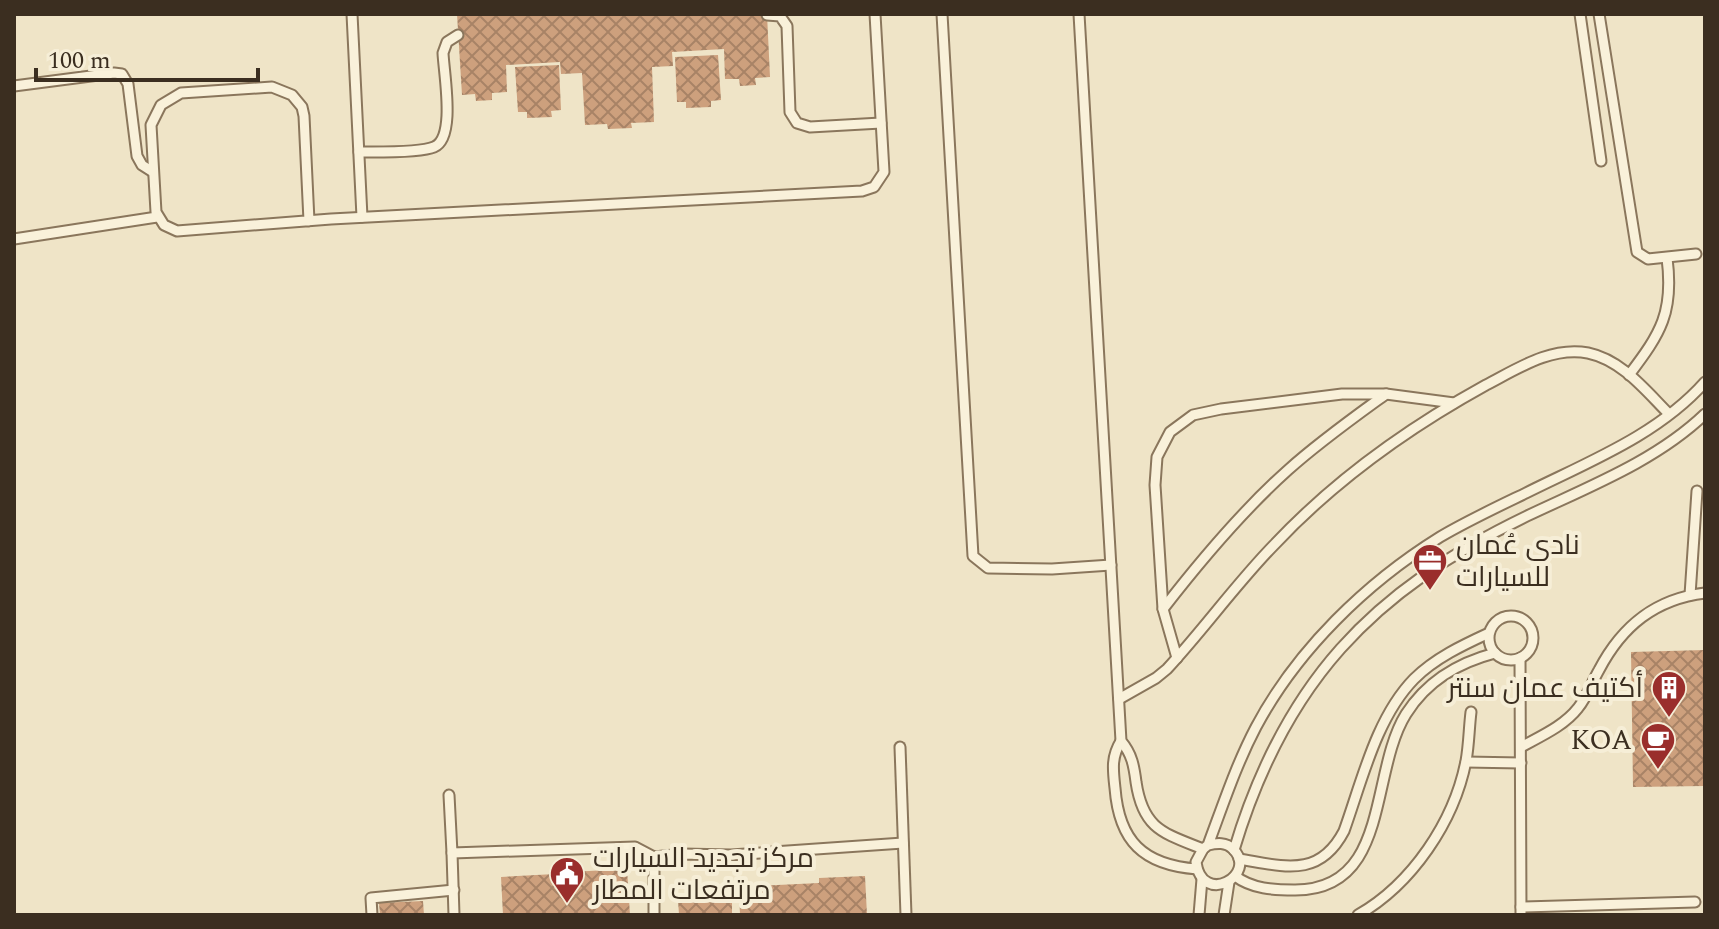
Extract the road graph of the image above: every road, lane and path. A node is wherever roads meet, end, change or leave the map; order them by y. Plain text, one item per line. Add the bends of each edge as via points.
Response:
1 (352, 14) edge
2 (875, 14) edge
3 (942, 14) edge
4 (1079, 14) edge
5 (1580, 14) edge
6 (1599, 14) edge
7 (767, 15) edge
8 (458, 35) dead end
9 (14, 86) edge
10 (881, 123) junction
11 (359, 152) junction
12 (1601, 161) dead end
13 (153, 172) junction
14 (157, 217) junction
15 (362, 217) junction
16 (309, 221) junction
17 (14, 239) edge
18 (1696, 254) dead end
19 (1667, 258) junction
20 (1629, 375) junction
21 (1705, 382) edge
22 (1386, 394) junction
23 (1454, 403) junction
24 (1669, 414) junction
25 (1705, 414) edge
26 (1697, 491) dead end
27 (1111, 565) junction
28 (1705, 593) edge
29 (1690, 595) junction
30 (1163, 609) junction
31 (1489, 633) junction
32 (1495, 653) junction
33 (1177, 658) junction
34 (1520, 658) junction
35 (1119, 699) junction
36 (1471, 712) dead end
37 (1121, 741) junction
38 (900, 747) dead end
39 (1521, 747) junction
40 (1466, 762) junction
41 (1521, 763) junction
42 (449, 795) dead end
43 (903, 843) junction
44 (1205, 847) junction
45 (452, 853) junction
46 (1237, 854) junction
47 (654, 857) junction
48 (1200, 874) junction
49 (1232, 879) junction
50 (454, 890) junction
51 (1695, 902) dead end
52 (1521, 911) edge
53 (372, 915) edge
54 (454, 915) edge
55 (654, 915) edge
56 (906, 915) edge
57 (1199, 915) edge
58 (1224, 915) edge
59 (1358, 915) edge

1 - 11 lane
2 - 10 lane
3 - 27 lane via 973,556 988,568
4 - 27 lane
5 - 12 lane
6 - 19 lane via 1635,246 1648,259
7 - 10 lane via 780,16 787,26 790,112 797,123
8 - 11 lane via 443,53 447,128 442,141 429,149
9 - 13 lane via 122,74 128,84 137,156
10 - 15 lane via 884,172 869,190
11 - 15 lane
13 - 14 lane
13 - 16 lane via 151,125 167,100 181,93 279,88 303,111
14 - 16 lane via 177,231
14 - 17 lane
15 - 16 lane
18 - 19 lane
19 - 20 lane via 1670,291 1663,326
20 - 23 lane via 1589,354 1560,352
20 - 24 lane
21 - 24 lane
22 - 23 lane
22 - 30 lane via 1288,470 1201,560
22 - 30 lane via 1221,409 1193,415 1170,432 1157,457 1155,485
23 - 33 lane via 1359,467 1316,504
24 - 44 lane via 1612,450 1441,537 1372,587 1281,687 1237,768
25 - 46 lane via 1621,471 1451,556 1382,608 1323,668 1298,702 1259,776
26 - 29 lane
27 - 35 lane
28 - 29 lane
29 - 39 lane via 1668,602 1627,628 1579,707
30 - 33 lane
31 - 32 lane
31 - 34 lane via 1504,617 1523,619 1533,642
31 - 46 lane via 1432,664 1401,695 1380,734 1344,831 1326,856 1297,867
32 - 34 lane
32 - 49 lane via 1451,670 1415,701 1395,737 1366,845 1344,876 1300,890
33 - 35 lane via 1156,678
34 - 39 lane
35 - 37 lane
36 - 40 lane
37 - 44 lane via 1131,757 1141,808 1149,821 1160,831
37 - 48 lane via 1112,760 1119,820 1127,837 1156,859
38 - 43 lane
39 - 41 lane
40 - 41 lane
40 - 59 lane via 1431,845 1403,880
41 - 52 lane
42 - 45 lane
43 - 47 lane
43 - 56 lane
44 - 46 lane via 1217,843
44 - 48 lane via 1196,862
45 - 47 lane via 635,847
45 - 50 lane
46 - 49 lane
47 - 55 lane
48 - 49 lane via 1210,884
48 - 57 lane
49 - 58 lane
50 - 53 lane via 371,898
50 - 54 lane
51 - 52 lane

